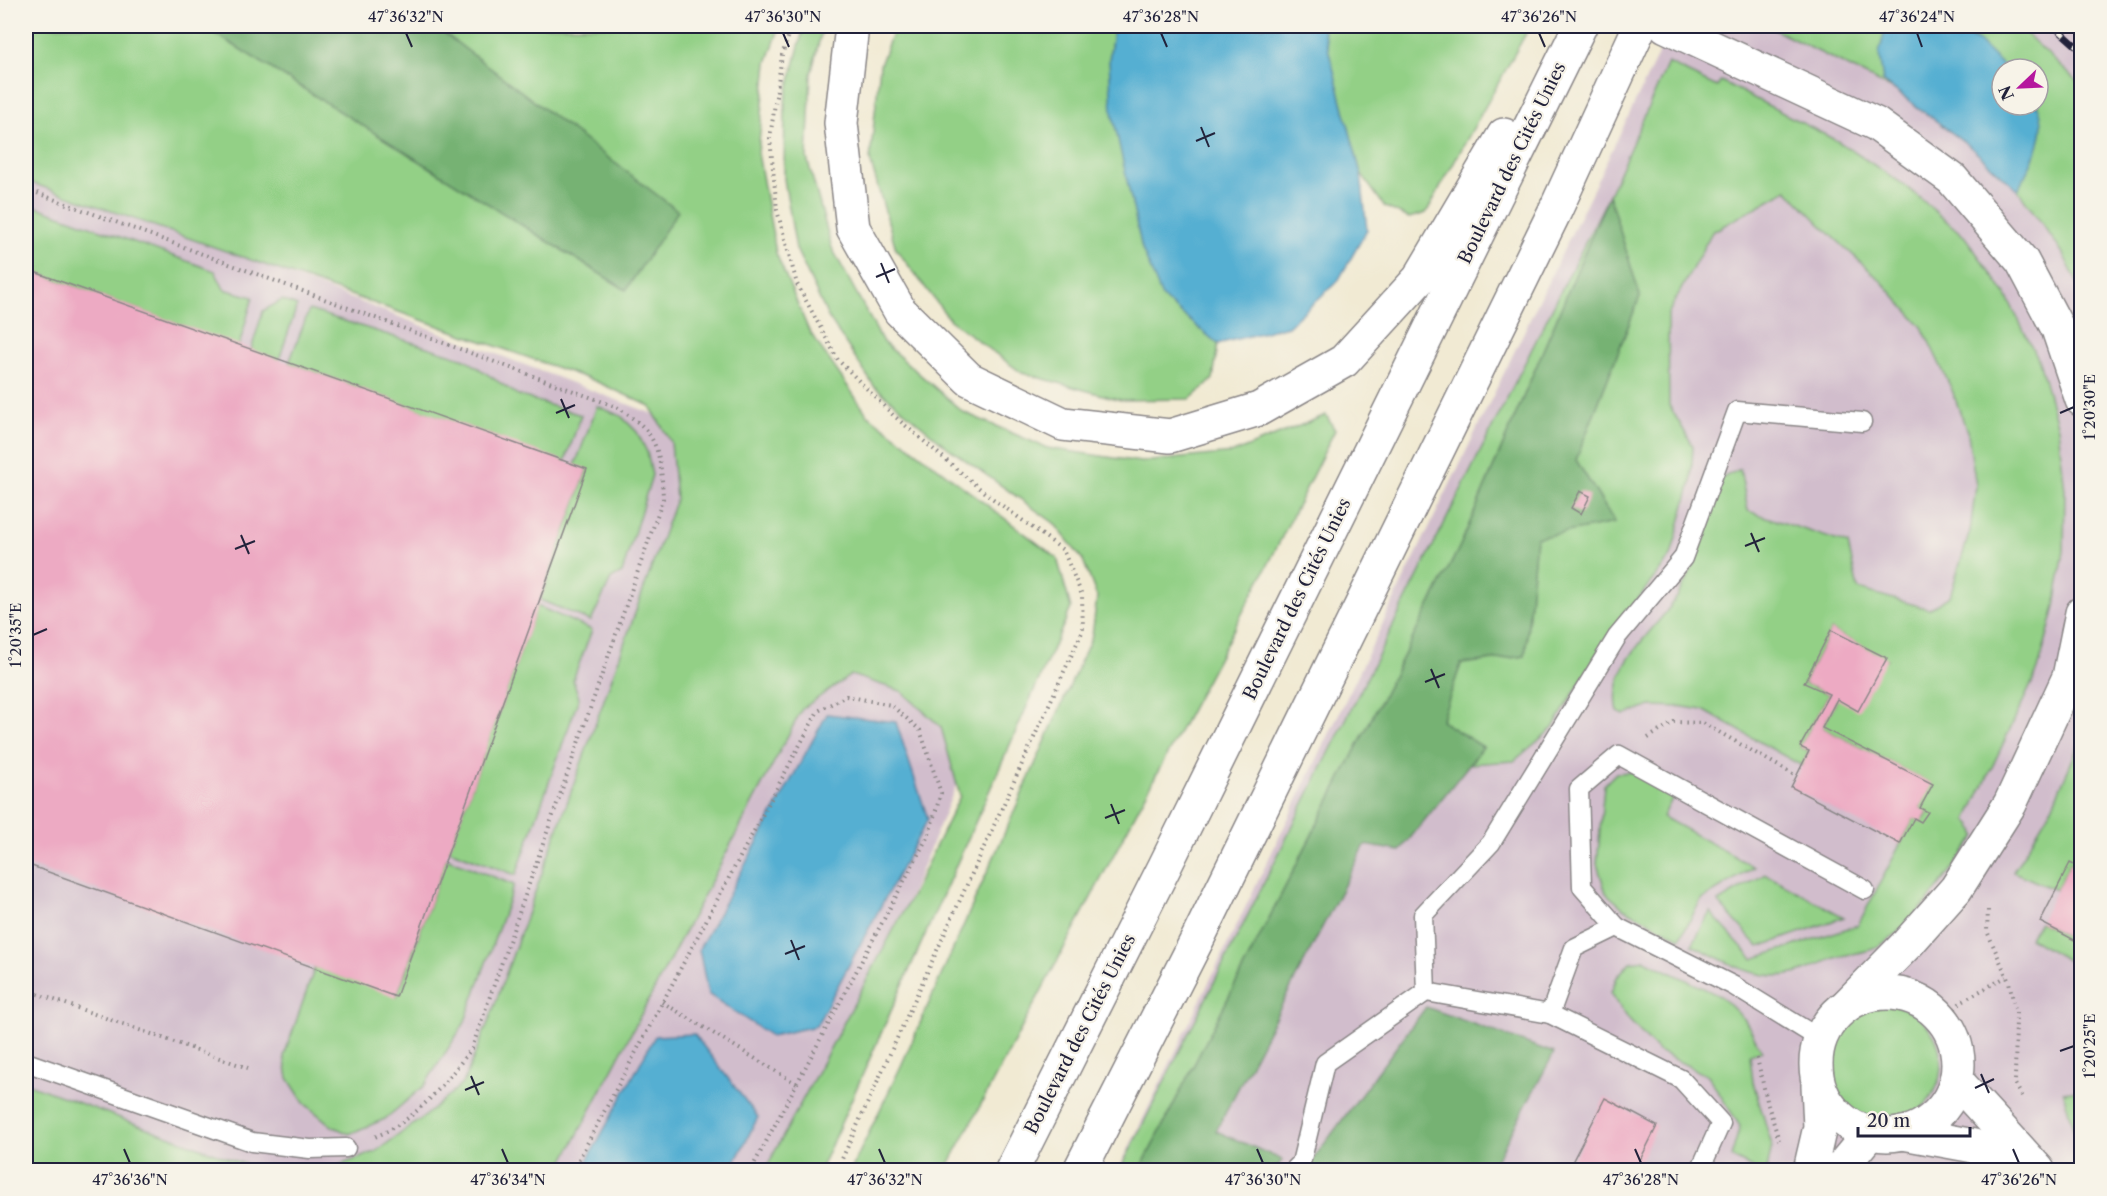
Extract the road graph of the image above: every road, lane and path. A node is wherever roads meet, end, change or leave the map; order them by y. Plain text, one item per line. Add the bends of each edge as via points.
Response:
1 (792, 26) edge
2 (852, 26) edge
3 (1569, 26) edge
4 (1580, 26) edge
5 (1640, 26) edge
6 (1666, 26) edge
7 (26, 189) edge
8 (2082, 400) edge
9 (1862, 422) dead end
10 (2082, 613) edge
11 (1619, 755) junction
12 (1796, 776) dead end
13 (1865, 890) dead end
14 (1988, 902) dead end
15 (1617, 927) junction
16 (2006, 977) junction
17 (26, 990) edge
18 (1426, 992) junction
19 (663, 1002) junction
20 (1848, 1004) junction
21 (1550, 1014) junction
22 (1943, 1022) junction
23 (1820, 1039) junction
24 (1756, 1058) dead end
25 (26, 1062) edge
26 (248, 1068) dead end
27 (1956, 1080) junction
28 (1818, 1083) junction
29 (797, 1084) junction
30 (2026, 1101) dead end
31 (1903, 1133) junction
32 (1869, 1134) junction
33 (1781, 1147) dead end
34 (346, 1148) joint
35 (573, 1170) edge
36 (751, 1170) edge
37 (837, 1170) edge
38 (1012, 1170) edge
39 (1080, 1170) edge
40 (1293, 1170) edge
41 (1700, 1170) edge
42 (1810, 1170) edge
43 (1839, 1170) edge
44 (2012, 1170) edge
45 (2038, 1170) edge

1 - 37 path via 782,55 770,138 777,210 797,284 838,360 893,415 985,493 1064,550 1083,595 1083,630
2 - 3 main road via 841,123 853,228 900,311 969,379 1063,424 1170,436 1259,409 1344,361 1419,279
4 - 38 main road, Boulevard des Cités Unies
5 - 39 main road via 1555,212
6 - 8 main road via 1876,124 1952,179 2022,261 2058,329
7 - 34 path via 617,407 642,426 656,448 663,499 472,1048 437,1094 392,1131
9 - 18 lane via 1737,411 1683,558 1617,637 1491,843 1423,915
10 - 20 main road via 2069,677 2010,804 1956,890
11 - 12 path via 1674,722 1703,723
11 - 13 lane
11 - 15 lane via 1579,789 1582,887
14 - 16 path via 1987,931
15 - 21 lane via 1574,948
15 - 23 lane via 1734,986
16 - 22 path via 1962,1001
16 - 30 path via 2016,1013 2015,1084
17 - 26 path
18 - 21 lane
18 - 40 lane via 1325,1063 1301,1163
19 - 29 path
19 - 29 path via 818,711 846,696 891,705 920,730 941,794 929,834
19 - 35 path
20 - 22 main road via 1868,995 1893,992 1916,998
20 - 23 main road via 1831,1019
21 - 41 lane via 1681,1078 1721,1123
22 - 27 main road via 1951,1032 1958,1056
23 - 28 main road
24 - 33 path
25 - 34 lane via 252,1142 310,1149
27 - 31 main road via 1938,1114
27 - 45 main road
28 - 32 main road via 1841,1118
28 - 42 main road via 1820,1127
29 - 36 path
31 - 32 main road
31 - 44 main road via 1974,1146
32 - 43 main road

